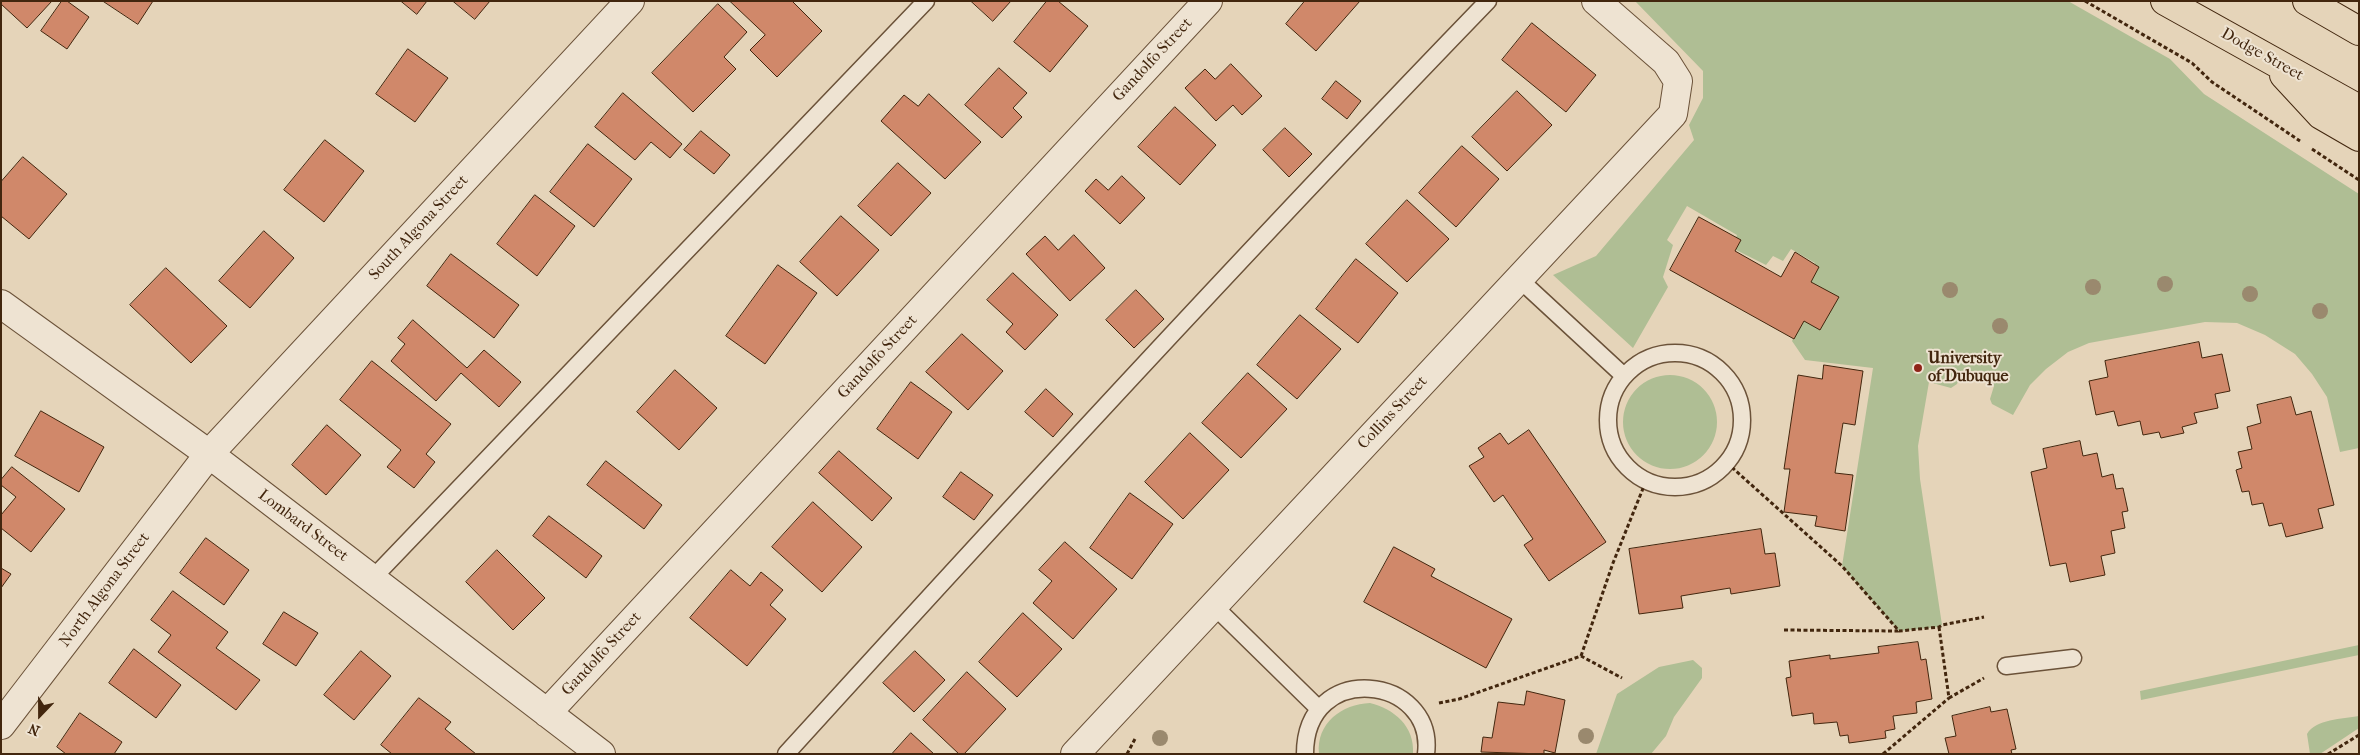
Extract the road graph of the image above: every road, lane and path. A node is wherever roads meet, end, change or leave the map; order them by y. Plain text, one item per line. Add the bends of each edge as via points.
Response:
1 (630, 1) edge
2 (926, 1) edge
3 (1208, 1) edge
4 (1488, 1) edge
5 (1596, 1) edge
6 (2085, 1) edge
7 (2165, 1) edge
8 (2307, 1) edge
9 (2359, 31) edge
10 (2266, 56) junction
11 (2359, 108) edge
12 (2359, 137) edge
13 (2302, 142) dead end
14 (2310, 148) dead end
15 (2359, 180) edge
16 (1518, 278) junction
17 (1, 304) edge
18 (1624, 376) junction
19 (208, 454) junction
20 (1727, 463) junction
21 (1646, 481) junction
22 (372, 579) junction
23 (1214, 606) junction
24 (1984, 617) dead end
25 (1939, 628) junction
26 (1784, 630) dead end
27 (1899, 632) junction
28 (1581, 656) junction
29 (2073, 658) dead end
30 (2006, 666) joint
31 (1622, 678) dead end
32 (1949, 698) junction
33 (1318, 708) junction
34 (1412, 708) junction
35 (547, 713) junction
36 (1, 725) edge
37 (2359, 735) edge
38 (601, 754) edge
39 (786, 754) edge
40 (1075, 754) edge
41 (1305, 754) edge
42 (1426, 754) edge
43 (1883, 754) edge
44 (2328, 754) edge

1 - 19 street, South Algona Street
2 - 22 lane
3 - 35 street, Gandolfo Street
4 - 39 lane via 1309,185
5 - 16 street, Collins Street via 1666,62 1678,81 1673,114
6 - 13 path via 2192,63 2212,82
7 - 10 highway, Dodge Street
8 - 9 highway
10 - 11 highway, Dodge Street
10 - 12 highway via 2321,115
14 - 15 path
16 - 18 lane
16 - 23 street, Collins Street
17 - 19 street, Lombard Street
18 - 20 lane via 1642,361 1665,354 1688,354 1710,362 1727,377 1739,398 1743,421 1739,443
18 - 21 lane via 1613,393 1608,413 1609,434 1616,453 1629,470
19 - 22 street, Lombard Street
19 - 36 street, North Algona Street
20 - 21 lane via 1710,478 1690,486 1668,487
20 - 27 path via 1842,566
21 - 28 path
22 - 35 street, Lombard Street
23 - 33 lane
23 - 40 street, Collins Street
24 - 25 path
25 - 27 path
25 - 32 path
26 - 27 path
28 - 31 path
28 - 34 path via 1459,699
29 - 30 lane
30 - 32 path
32 - 43 path
33 - 34 lane via 1341,692 1359,688 1379,689 1397,696
33 - 41 lane via 1305,738
34 - 42 lane via 1423,726
35 - 38 street, Lombard Street
37 - 44 path

